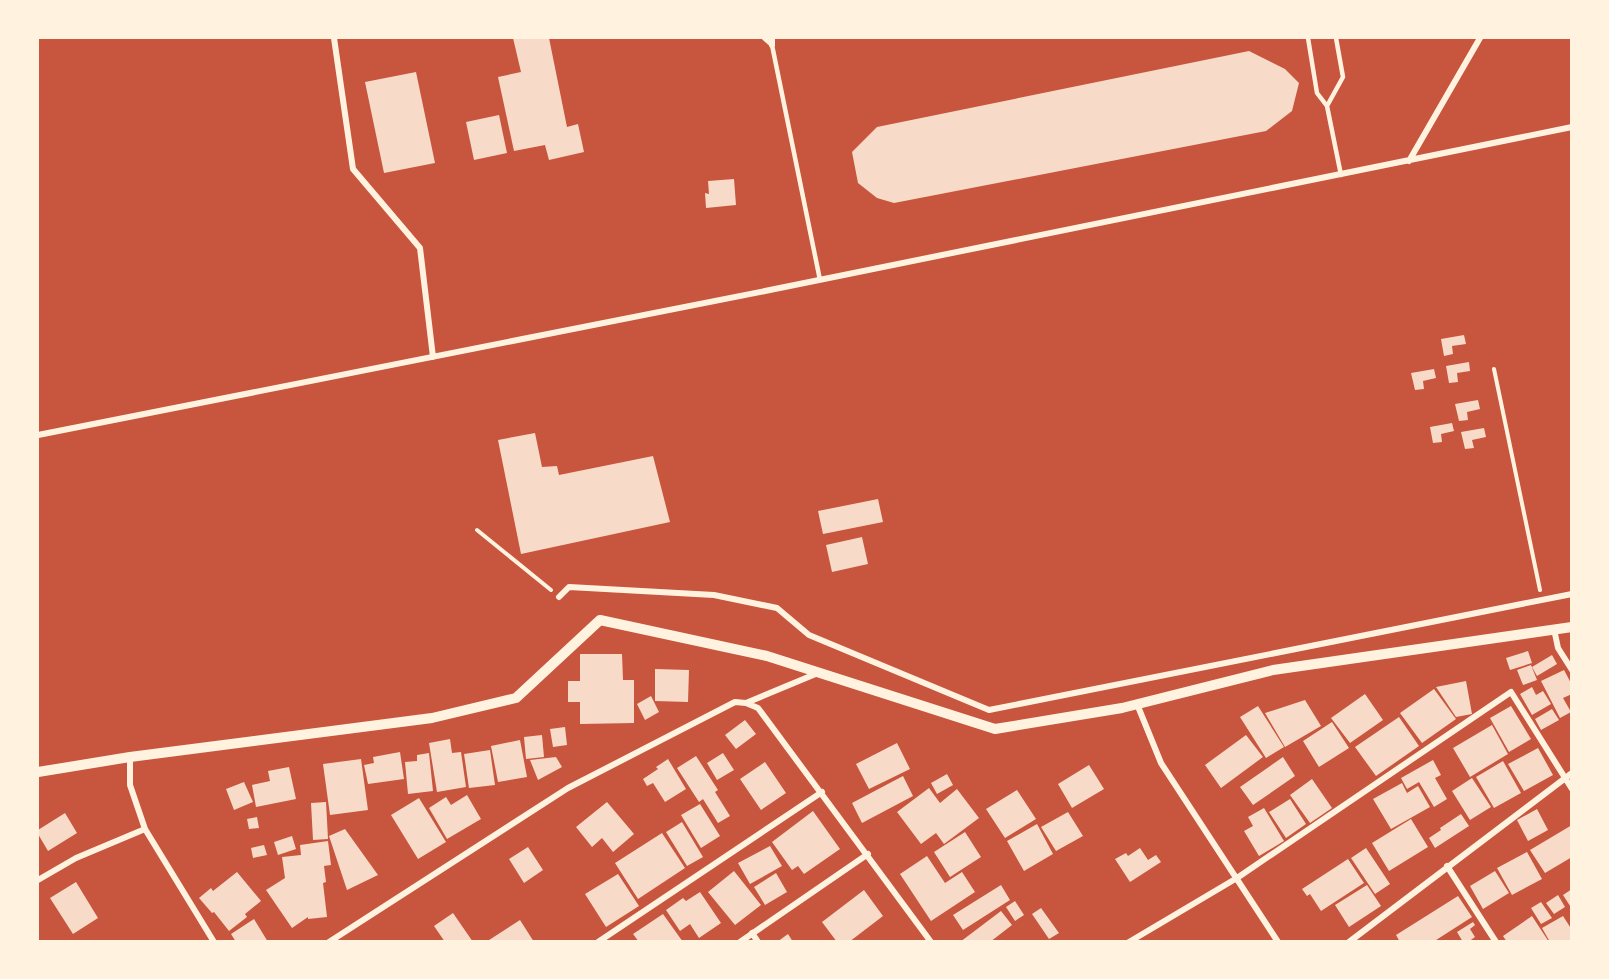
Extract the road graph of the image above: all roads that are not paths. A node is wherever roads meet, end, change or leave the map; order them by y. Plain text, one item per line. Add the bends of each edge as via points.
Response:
1 (334, 38) edge
2 (764, 38) edge
3 (772, 38) edge
4 (1308, 38) edge
5 (1336, 38) edge
6 (1480, 38) edge
7 (771, 45) junction
8 (1327, 106) junction
9 (1572, 127) edge
10 (1408, 161) junction
11 (1341, 175) junction
12 (820, 280) junction
13 (433, 357) junction
14 (38, 435) edge
15 (1572, 594) edge
16 (559, 597) road end
17 (1572, 627) edge
18 (1554, 629) junction
19 (1572, 670) edge
20 (818, 673) junction
21 (746, 703) junction
22 (1137, 704) junction
23 (130, 757) junction
24 (38, 772) edge
25 (1572, 774) edge
26 (1564, 778) junction
27 (1572, 789) edge
28 (822, 792) junction
29 (145, 829) junction
30 (868, 854) junction
31 (1447, 866) junction
32 (1237, 878) junction
33 (38, 880) edge
34 (752, 933) junction
35 (214, 942) edge
36 (328, 942) edge
37 (598, 942) edge
38 (740, 942) edge
39 (758, 942) edge
40 (931, 942) edge
41 (1129, 942) edge
42 (1278, 942) edge
43 (1349, 942) edge
44 (1496, 942) edge

1 - 13 street via 353,169 420,248
2 - 7 lane
3 - 7 street
4 - 8 lane via 1317,93
5 - 8 lane via 1343,77
6 - 10 street
7 - 12 lane
8 - 11 lane
9 - 10 street
10 - 11 street
11 - 12 street
12 - 13 street
13 - 14 street
15 - 16 street via 989,710 809,635 777,608 714,595 569,587
17 - 18 street
18 - 19 street via 1558,648
18 - 22 street via 1273,670
20 - 21 street
20 - 22 street via 995,729
20 - 23 street via 767,656 600,620 516,698 432,718
21 - 28 street via 758,708
21 - 36 street via 735,702 568,788
22 - 32 street via 1161,763
23 - 24 street
23 - 29 street via 130,785
25 - 26 street
26 - 27 street
26 - 31 street
26 - 32 street via 1511,692
28 - 30 street
28 - 37 street
29 - 33 street via 76,858
29 - 35 street
30 - 34 street
30 - 40 street
31 - 43 street
31 - 44 street
32 - 41 street
32 - 42 street
34 - 38 street
34 - 39 street

